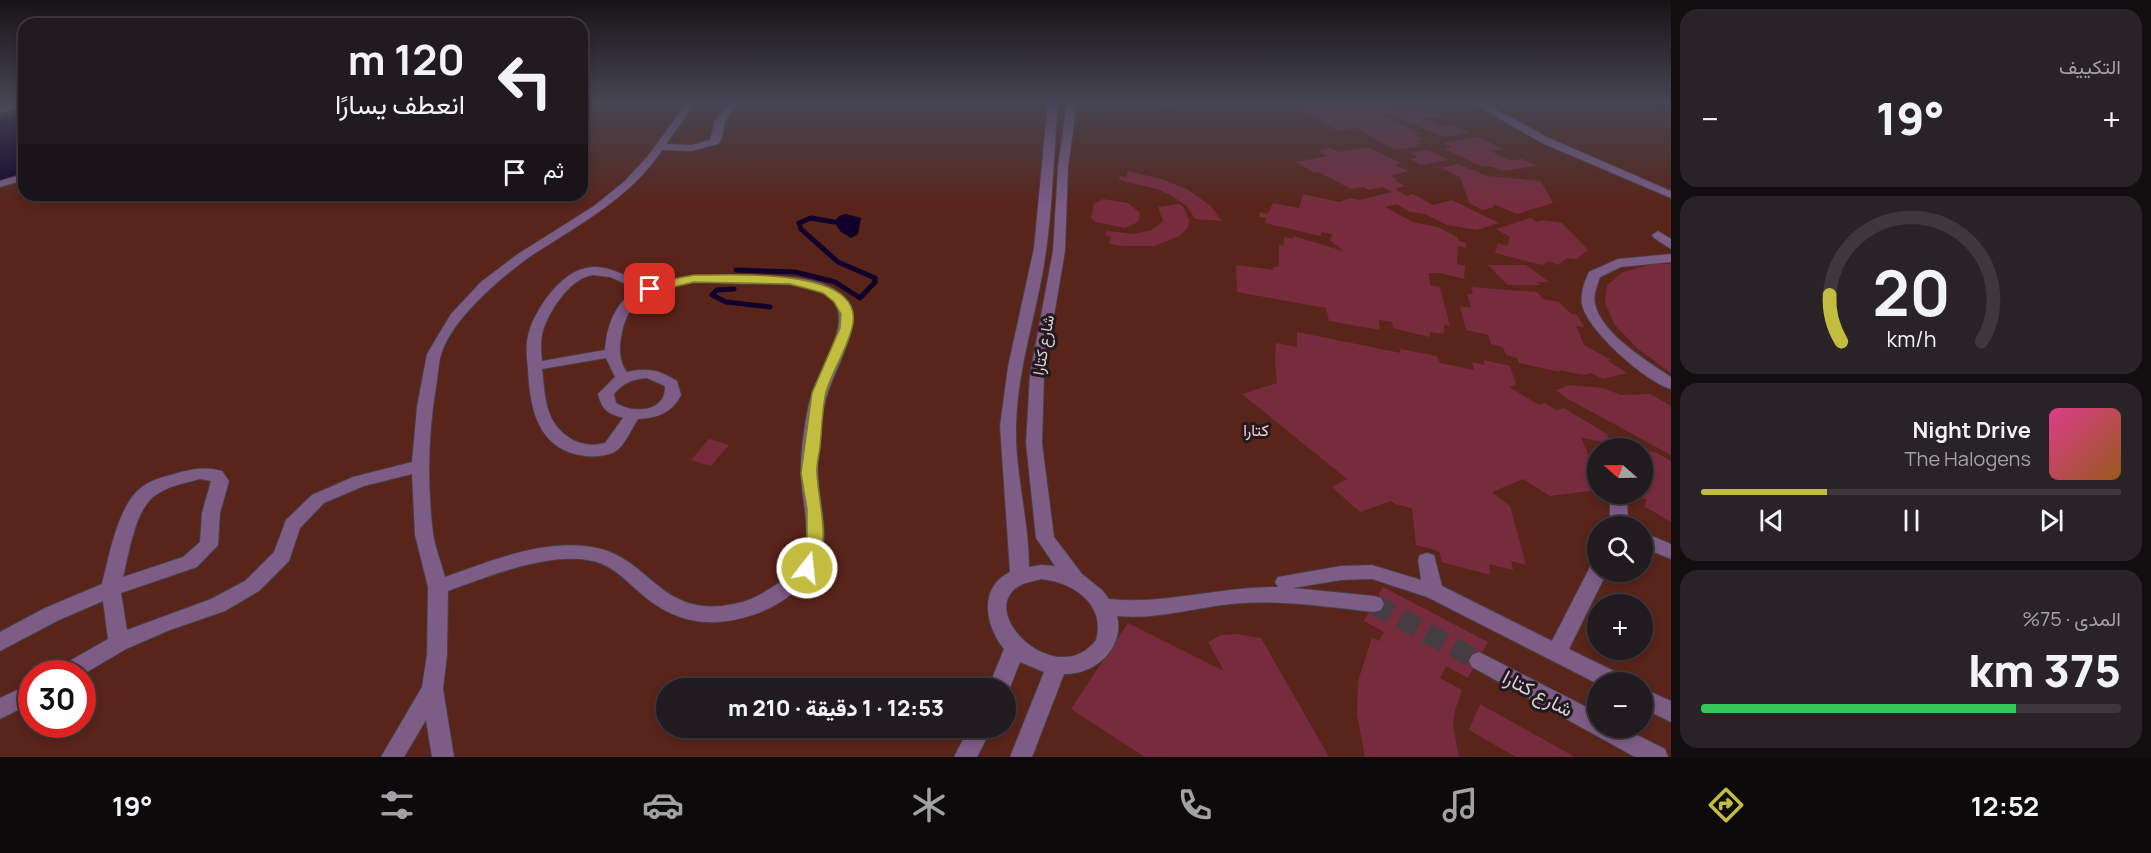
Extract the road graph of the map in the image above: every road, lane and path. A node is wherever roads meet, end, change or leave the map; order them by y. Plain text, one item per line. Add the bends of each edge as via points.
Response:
1 (667, 136) edge
2 (717, 136) edge
3 (1050, 136) edge
4 (1067, 136) edge
5 (1537, 136) edge
6 (660, 147) junction
7 (18, 179) edge
8 (0, 184) edge
9 (1671, 195) edge
10 (1658, 235) dead end
11 (1671, 245) edge
12 (1671, 258) edge
13 (1612, 266) junction
14 (1629, 274) dead end
15 (650, 289) junction
16 (612, 353) junction
17 (536, 366) junction
18 (624, 378) junction
19 (1671, 384) edge
20 (632, 416) junction
21 (420, 466) junction
22 (1653, 544) edge
23 (1671, 552) edge
24 (1427, 560) dead end
25 (1075, 580) junction
26 (1010, 581) junction
27 (1286, 582) dead end
28 (1592, 582) edge
29 (438, 587) junction
30 (111, 589) junction
31 (1433, 591) junction
32 (1374, 604) tunnel mouth
33 (1105, 607) junction
34 (0, 642) edge
35 (119, 643) junction
36 (1015, 648) junction
37 (1557, 653) junction
38 (90, 660) edge
39 (1479, 661) tunnel mouth
40 (1057, 665) junction
41 (1594, 672) edge
42 (1003, 678) edge
43 (432, 689) junction
44 (18, 699) edge
45 (1653, 703) edge
46 (0, 709) edge
47 (1671, 712) edge
48 (1587, 719) edge
49 (975, 738) edge
50 (1621, 738) edge
51 (392, 757) edge
52 (443, 757) edge
53 (965, 757) edge
54 (1021, 757) edge
55 (1657, 757) edge

1 - 6 street
2 - 6 street via 714,142 691,148
3 - 26 street, شارع كتارا via 1038,264 1008,425 1021,561 1020,576
4 - 25 street, شارع كتارا via 1059,251 1037,375 1034,443 1045,538
5 - 9 street
6 - 21 street via 614,196 504,270 456,318 434,354
7 - 8 street
10 - 11 street
12 - 13 street
13 - 14 street
13 - 19 street via 1594,275 1588,294 1589,308 1609,337
15 - 16 street via 635,297 617,318
15 - 17 street via 602,271 573,277 555,297 538,326 534,341
15 - 29 street via 694,279 807,283 827,290 847,314 846,328 819,393 809,473 815,542 807,568 784,590 758,606 714,615 671,606 618,562 574,552 489,569
16 - 17 street
16 - 18 street via 613,365
17 - 20 street via 540,410 547,426 571,448 589,452 610,447
18 - 20 street via 610,388 606,400 614,411
18 - 20 street via 658,375 674,390 669,403 662,408
21 - 29 street via 424,536
21 - 35 street via 359,481 318,499 292,525 282,556 252,586 218,604
22 - 23 street
24 - 31 street
25 - 26 street via 1041,572
25 - 33 street via 1093,592
26 - 36 street via 999,593 995,608 1002,633
27 - 31 street via 1372,572
28 - 37 street
29 - 43 street
30 - 30 street via 190,562 205,551 220,481 216,475 200,473 164,483 141,497 123,539
30 - 34 street
30 - 35 street
31 - 37 street
32 - 33 street via 1249,595 1128,611
33 - 40 street via 1110,629 1102,649 1083,662
35 - 38 street
36 - 40 street
36 - 42 street
37 - 41 street
39 - 48 street, شارع كتارا
40 - 54 street
43 - 51 street
43 - 52 street
44 - 46 street
45 - 47 street
49 - 53 street
50 - 55 street

